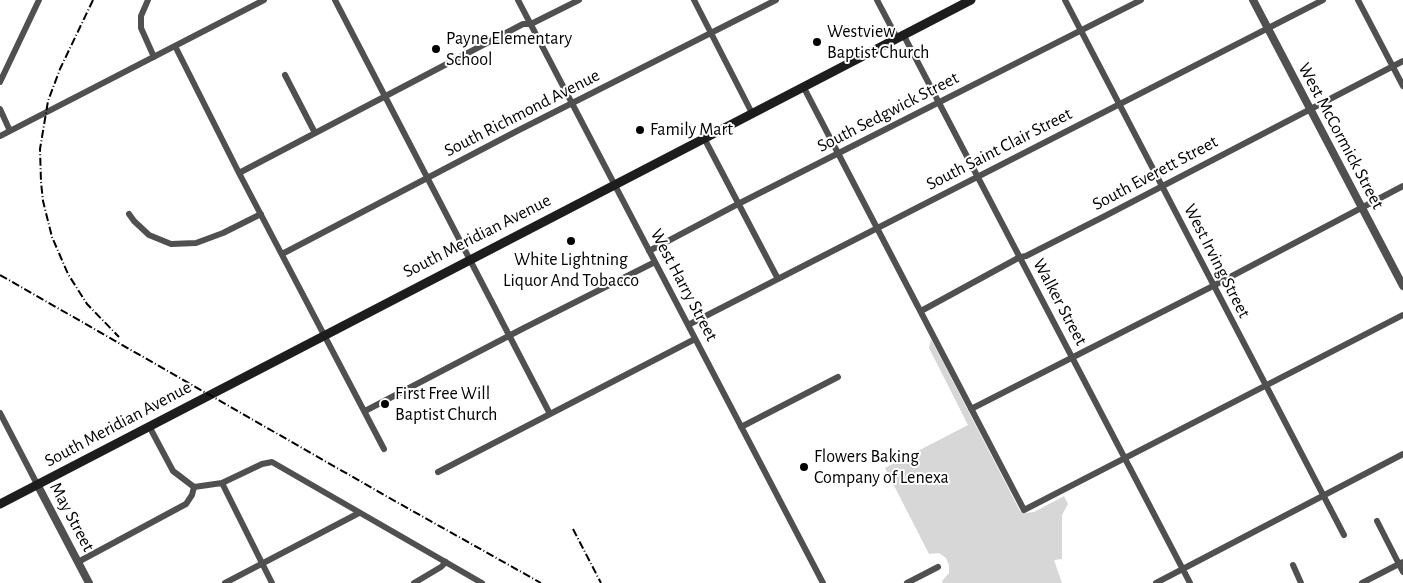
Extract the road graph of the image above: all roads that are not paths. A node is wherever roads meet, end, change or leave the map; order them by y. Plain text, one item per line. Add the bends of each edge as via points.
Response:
1 (39, 0) edge
2 (148, 0) edge
3 (264, 0) edge
4 (335, 0) edge
5 (518, 0) edge
6 (579, 0) edge
7 (694, 0) edge
8 (776, 0) edge
9 (877, 0) edge
10 (971, 0) edge
11 (1065, 0) edge
12 (1141, 0) edge
13 (1253, 0) edge
14 (1323, 0) edge
15 (1358, 0) edge
16 (531, 24) junction
17 (1268, 29) junction
18 (1081, 30) junction
19 (712, 34) junction
20 (900, 36) junction
21 (175, 46) junction
22 (154, 58) junction
23 (1403, 61) edge
24 (1393, 66) junction
25 (285, 75) dead end
26 (0, 82) edge
27 (804, 86) junction
28 (1403, 86) edge
29 (384, 96) junction
30 (939, 103) junction
31 (572, 104) junction
32 (1120, 105) junction
33 (0, 109) edge
34 (1310, 110) junction
35 (752, 113) junction
36 (10, 131) junction
37 (315, 133) junction
38 (0, 136) edge
39 (704, 138) junction
40 (839, 154) junction
41 (239, 173) junction
42 (977, 177) junction
43 (427, 178) junction
44 (614, 184) junction
45 (1162, 186) junction
46 (1403, 186) edge
47 (738, 204) junction
48 (1361, 208) junction
49 (129, 214) dead end
50 (261, 214) junction
51 (877, 228) junction
52 (649, 251) junction
53 (282, 254) junction
54 (1020, 257) junction
55 (469, 259) junction
56 (655, 262) junction
57 (778, 279) junction
58 (1213, 286) junction
59 (1403, 286) edge
60 (920, 311) junction
61 (1403, 315) edge
62 (688, 325) junction
63 (325, 335) junction
64 (509, 336) junction
65 (695, 339) junction
66 (1073, 358) junction
67 (838, 377) dead end
68 (1265, 387) junction
69 (972, 409) junction
70 (365, 411) junction
71 (0, 412) edge
72 (550, 414) junction
73 (149, 426) junction
74 (741, 427) junction
75 (384, 450) dead end
76 (1403, 454) edge
77 (1125, 458) junction
78 (438, 472) dead end
79 (37, 484) junction
80 (222, 484) junction
81 (194, 487) junction
82 (1324, 496) junction
83 (0, 504) edge
84 (359, 513) junction
85 (1377, 521) dead end
86 (1344, 535) dead end
87 (78, 562) junction
88 (446, 562) junction
89 (1401, 563) edge
90 (262, 564) junction
91 (1293, 565) dead end
92 (938, 567) dead end
93 (1183, 569) junction
94 (1403, 572) edge
95 (89, 583) edge
96 (225, 583) edge
97 (272, 583) edge
98 (414, 583) edge
99 (482, 583) edge
100 (823, 583) edge
101 (906, 583) edge
102 (1156, 583) edge
103 (1190, 583) edge
104 (1301, 583) edge
105 (1362, 583) edge

1 - 26 street
2 - 22 street via 141,16 141,28
3 - 21 street
4 - 29 street
5 - 16 street, West Harry Street
6 - 16 street
7 - 19 street
8 - 19 street, South Richmond Avenue
9 - 20 street, Walker Street
10 - 20 main road, South Meridian Avenue
11 - 18 street, West Irving Street
12 - 18 street, South Sedgwick Street
13 - 17 street, West McCormick Street
14 - 17 street, South Saint Clair Street
15 - 24 street
16 - 29 street via 523,24
16 - 31 street, West Harry Street
17 - 32 street, South Saint Clair Street
17 - 34 street, West McCormick Street
18 - 30 street, South Sedgwick Street
18 - 32 street, West Irving Street
19 - 31 street, South Richmond Avenue
19 - 35 street
20 - 27 main road, South Meridian Avenue
20 - 30 street, Walker Street
21 - 22 street
21 - 41 street
22 - 36 street
23 - 24 street, South Everett Street
24 - 28 street
24 - 34 street, South Everett Street
25 - 37 street
27 - 35 main road, South Meridian Avenue
27 - 40 street
29 - 37 street
29 - 43 street
30 - 40 street, South Sedgwick Street
30 - 42 street, Walker Street
31 - 43 street, South Richmond Avenue
31 - 44 street, West Harry Street
32 - 42 street, South Saint Clair Street
32 - 45 street, West Irving Street
33 - 36 street
34 - 45 street, South Everett Street
34 - 48 street, West McCormick Street
35 - 39 main road, South Meridian Avenue
36 - 38 street
37 - 41 street
39 - 44 main road, South Meridian Avenue
39 - 47 street
40 - 47 street, South Sedgwick Street
40 - 51 street
41 - 50 street
42 - 51 street, South Saint Clair Street
42 - 54 street, Walker Street
43 - 53 street, South Richmond Avenue
43 - 55 street
44 - 52 street, West Harry Street
44 - 55 main road, South Meridian Avenue
45 - 54 street, South Everett Street
45 - 58 street, West Irving Street
46 - 48 street
47 - 52 street, South Sedgwick Street
47 - 57 street
48 - 58 street
48 - 59 street, West McCormick Street
49 - 50 street via 149,235 171,244 196,243
50 - 53 street
51 - 57 street, South Saint Clair Street
51 - 60 street
52 - 56 street, West Harry Street
53 - 63 street
54 - 60 street, South Everett Street
54 - 66 street, Walker Street
55 - 63 main road, South Meridian Avenue
55 - 64 street
56 - 62 street, West Harry Street
56 - 64 street
57 - 62 street, South Saint Clair Street
58 - 66 street
58 - 68 street, West Irving Street
60 - 69 street
61 - 68 street
62 - 65 street, West Harry Street
63 - 70 street
63 - 73 main road, South Meridian Avenue
64 - 70 street
64 - 72 street
65 - 72 street
65 - 74 street, West Harry Street
66 - 69 street
66 - 77 street, Walker Street
67 - 74 street
68 - 77 street
68 - 82 street, West Irving Street
69 - 77 street via 1024,510
70 - 75 street
71 - 79 street, May Street
72 - 78 street
73 - 79 main road, South Meridian Avenue
73 - 81 street via 173,472
74 - 100 street, West Harry Street
76 - 82 street
77 - 93 street, Walker Street
79 - 83 main road, South Meridian Avenue
79 - 87 street, May Street
80 - 81 street
80 - 84 street via 272,462
80 - 90 street
81 - 87 street via 186,504
82 - 86 street, West Irving Street
82 - 93 street
84 - 88 street
84 - 90 street
85 - 89 street
87 - 95 street, May Street
88 - 98 street
88 - 99 street
89 - 94 street
89 - 105 street
90 - 96 street
90 - 97 street
91 - 104 street
92 - 101 street
93 - 102 street
93 - 103 street, Walker Street

